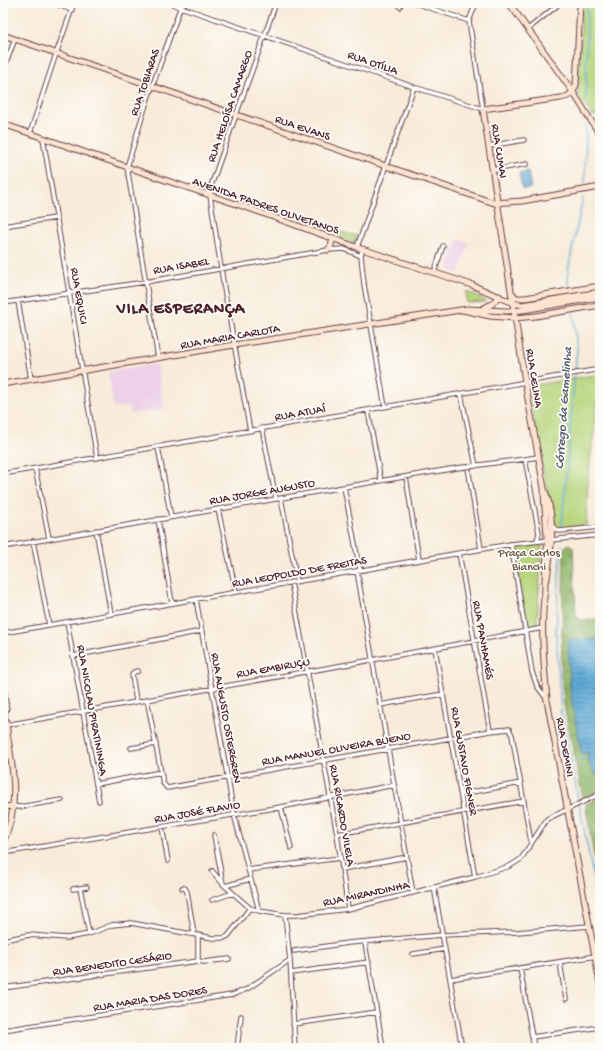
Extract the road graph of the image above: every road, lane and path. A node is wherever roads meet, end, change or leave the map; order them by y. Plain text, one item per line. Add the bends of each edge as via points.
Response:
1 (52, 3) edge
2 (74, 3) edge
3 (169, 3) edge
4 (276, 3) edge
5 (415, 3) edge
6 (476, 3) edge
7 (509, 3) edge
8 (580, 3) edge
9 (559, 4) dead end
10 (181, 5) edge
11 (72, 10) junction
12 (469, 21) junction
13 (528, 29) junction
14 (3, 35) edge
15 (264, 35) junction
16 (15, 40) junction
17 (56, 54) junction
18 (3, 71) edge
19 (153, 87) junction
20 (414, 87) junction
21 (573, 92) junction
22 (483, 109) junction
23 (236, 115) junction
24 (3, 124) edge
25 (30, 133) junction
26 (600, 135) edge
27 (43, 138) junction
28 (524, 140) dead end
29 (491, 146) junction
30 (527, 164) dead end
31 (385, 166) junction
32 (127, 167) junction
33 (493, 170) junction
34 (600, 187) edge
35 (210, 195) junction
36 (498, 204) junction
37 (56, 218) junction
38 (3, 226) edge
39 (333, 238) junction
40 (443, 246) dead end
41 (359, 248) junction
42 (328, 250) junction
43 (361, 256) junction
44 (220, 268) junction
45 (434, 273) junction
46 (145, 282) junction
47 (600, 286) edge
48 (600, 292) edge
49 (69, 293) junction
50 (512, 293) junction
51 (499, 296) junction
52 (600, 297) edge
53 (18, 301) junction
54 (3, 303) edge
55 (513, 303) junction
56 (600, 305) edge
57 (522, 307) junction
58 (483, 308) junction
59 (460, 310) junction
60 (514, 310) junction
61 (515, 318) junction
62 (371, 324) junction
63 (234, 345) junction
64 (158, 358) junction
65 (82, 370) junction
66 (600, 370) edge
67 (31, 379) junction
68 (525, 382) junction
69 (3, 384) edge
70 (461, 394) junction
71 (385, 407) junction
72 (368, 411) junction
73 (262, 428) junction
74 (250, 431) junction
75 (158, 447) junction
76 (538, 457) junction
77 (97, 458) junction
78 (525, 459) junction
79 (476, 466) junction
80 (468, 467) junction
81 (35, 468) junction
82 (3, 474) edge
83 (406, 476) junction
84 (381, 480) junction
85 (344, 487) junction
86 (544, 488) junction
87 (276, 498) junction
88 (281, 498) junction
89 (218, 509) junction
90 (171, 517) junction
91 (158, 519) junction
92 (552, 525) junction
93 (600, 527) edge
94 (96, 530) junction
95 (600, 535) edge
96 (49, 538) junction
97 (550, 540) junction
98 (33, 541) junction
99 (537, 541) junction
100 (511, 544) junction
101 (3, 547) edge
102 (481, 549) junction
103 (458, 553) junction
104 (420, 560) junction
105 (358, 570) junction
106 (297, 581) junction
107 (291, 582) junction
108 (236, 592) junction
109 (196, 599) junction
110 (172, 603) junction
111 (111, 614) junction
112 (66, 622) junction
113 (48, 625) junction
114 (543, 628) junction
115 (202, 631) junction
116 (525, 632) junction
117 (3, 633) edge
118 (473, 642) junction
119 (435, 649) junction
120 (73, 656) junction
121 (372, 660) junction
122 (138, 671) dead end
123 (306, 672) junction
124 (3, 686) edge
125 (211, 688) junction
126 (443, 694) junction
127 (148, 699) junction
128 (547, 700) junction
129 (136, 701) junction
130 (380, 705) junction
131 (82, 712) junction
132 (3, 714) edge
133 (6, 725) junction
134 (490, 731) junction
135 (451, 738) junction
136 (156, 744) junction
137 (131, 748) dead end
138 (387, 749) junction
139 (323, 760) junction
140 (161, 772) junction
141 (227, 778) junction
142 (521, 783) junction
143 (96, 784) junction
144 (394, 786) junction
145 (461, 794) junction
146 (600, 794) edge
147 (330, 798) junction
148 (62, 800) dead end
149 (99, 801) dead end
150 (524, 802) junction
151 (13, 806) junction
152 (3, 807) edge
153 (282, 807) junction
154 (568, 810) junction
155 (464, 812) junction
156 (234, 814) junction
157 (401, 823) junction
158 (162, 827) junction
159 (337, 834) junction
160 (214, 835) dead end
161 (3, 842) edge
162 (531, 842) junction
163 (291, 848) dead end
164 (3, 854) edge
165 (407, 857) junction
166 (340, 858) junction
167 (168, 861) dead end
168 (342, 869) junction
169 (248, 870) junction
170 (212, 871) dead end
171 (475, 877) junction
172 (250, 879) junction
173 (224, 885) junction
174 (87, 887) dead end
175 (434, 887) junction
176 (80, 888) junction
177 (182, 888) dead end
178 (73, 889) dead end
179 (233, 893) junction
180 (413, 893) junction
181 (212, 900) dead end
182 (250, 908) junction
183 (348, 909) junction
184 (258, 911) junction
185 (285, 915) junction
186 (589, 926) junction
187 (88, 934) junction
188 (196, 934) junction
189 (442, 935) junction
190 (3, 940) edge
191 (365, 943) junction
192 (445, 949) junction
193 (294, 951) dead end
194 (413, 954) dead end
195 (596, 956) junction
196 (229, 959) dead end
197 (290, 960) junction
198 (198, 961) junction
199 (369, 962) junction
200 (560, 963) junction
201 (520, 968) junction
202 (291, 973) junction
203 (450, 979) junction
204 (600, 983) edge
205 (3, 988) edge
206 (566, 999) dead end
207 (377, 1012) junction
208 (241, 1016) dead end
209 (293, 1024) junction
210 (600, 1027) edge
211 (3, 1030) edge
212 (532, 1037) junction
213 (236, 1048) edge
214 (295, 1048) edge
215 (383, 1048) edge
216 (462, 1048) edge
217 (534, 1048) edge

1 - 11 street
2 - 11 street
3 - 10 street, RUA OTÍLIA
4 - 15 street, RUA HELOÍSA CAMARGO
5 - 12 street
6 - 12 street
7 - 13 street
8 - 21 street via 576,85
9 - 13 street
10 - 15 street, RUA OTÍLIA
10 - 19 street, RUA TOBIARAS
11 - 17 street
12 - 22 street, RUA CUMAI
13 - 21 street
14 - 16 street, RUA EVANS
15 - 20 street, RUA OTÍLIA
15 - 23 street, RUA HELOÍSA CAMARGO
16 - 17 street, RUA EVANS
16 - 18 street
17 - 19 street, RUA EVANS
17 - 25 street
19 - 23 street, RUA EVANS
19 - 32 street, RUA TOBIARAS
20 - 22 street, RUA OTÍLIA
20 - 31 street
21 - 22 street, RUA OTÍLIA via 561,98
21 - 26 street
22 - 29 street, RUA CUMAI
23 - 31 street, RUA EVANS
23 - 35 street, RUA HELOÍSA CAMARGO
24 - 25 street, AVENIDA PADRES OLIVETANOS
25 - 27 street, AVENIDA PADRES OLIVETANOS
27 - 32 street, AVENIDA PADRES OLIVETANOS
27 - 37 street, RUA EQUICI
28 - 29 street
29 - 33 street, RUA CUMAI
30 - 33 street
31 - 36 street, RUA EVANS
31 - 41 street
32 - 35 street, AVENIDA PADRES OLIVETANOS
32 - 46 street
33 - 36 street, RUA CUMAI
34 - 36 street, RUA EVANS
35 - 39 street, AVENIDA PADRES OLIVETANOS
35 - 44 street, RUA HELOÍSA CAMARGO
36 - 50 street, RUA CUMAI
37 - 38 street
37 - 49 street, RUA EQUICI
39 - 41 street, AVENIDA PADRES OLIVETANOS
39 - 42 street
40 - 45 street
41 - 43 street
41 - 45 street, AVENIDA PADRES OLIVETANOS
42 - 43 street, RUA ISABEL via 344,249
42 - 44 street, RUA ISABEL
43 - 62 street
44 - 46 street, RUA ISABEL
44 - 63 street, RUA HELOÍSA CAMARGO
45 - 51 street, AVENIDA PADRES OLIVETANOS
46 - 49 street, RUA ISABEL
46 - 64 street
47 - 50 street via 525,298 516,298
48 - 57 street
49 - 53 street, RUA ISABEL
49 - 65 street, RUA EQUICI
50 - 55 street, RUA CUMAI
51 - 55 street, AVENIDA PADRES OLIVETANOS
51 - 58 street via 492,304
52 - 57 street
53 - 54 street, RUA ISABEL
53 - 67 street
55 - 57 street, AVENIDA PADRES OLIVETANOS
55 - 60 street, RUA CELINA
56 - 61 street, RUA MARIA CARLOTA
57 - 60 street, RUA MARIA CARLOTA
58 - 59 street, RUA MARIA CARLOTA
58 - 60 street, RUA MARIA CARLOTA
59 - 61 street, RUA MARIA CARLOTA
59 - 62 street, RUA MARIA CARLOTA
60 - 61 street, RUA CELINA
61 - 68 street, RUA CELINA
62 - 63 street, RUA MARIA CARLOTA
62 - 71 street
63 - 64 street, RUA MARIA CARLOTA
63 - 74 street, RUA HELOÍSA CAMARGO
64 - 65 street, RUA MARIA CARLOTA
65 - 67 street, RUA MARIA CARLOTA
65 - 77 street, RUA EQUICI
66 - 68 street, RUA ATUAÍ
67 - 69 street, RUA MARIA CARLOTA
68 - 70 street, RUA ATUAÍ
68 - 76 street, RUA CELINA
70 - 71 street, RUA ATUAÍ
70 - 79 street
71 - 72 street, RUA ATUAÍ
72 - 73 street, RUA ATUAÍ
72 - 84 street
73 - 74 street, RUA ATUAÍ
73 - 87 street
74 - 75 street, RUA ATUAÍ
75 - 77 street, RUA ATUAÍ
75 - 90 street
76 - 78 street
76 - 86 street, RUA CELINA
77 - 81 street, RUA ATUAÍ
78 - 79 street, RUA JORGE AUGUSTO
78 - 99 street via 539,533
79 - 80 street, RUA JORGE AUGUSTO
80 - 83 street, RUA JORGE AUGUSTO
80 - 102 street
81 - 82 street, RUA ATUAÍ
81 - 96 street
83 - 84 street, RUA JORGE AUGUSTO
83 - 104 street
84 - 85 street, RUA JORGE AUGUSTO
85 - 88 street, RUA JORGE AUGUSTO
85 - 105 street
86 - 92 street, RUA CELINA
86 - 97 street, RUA CELINA
87 - 88 street, RUA JORGE AUGUSTO
87 - 89 street, RUA JORGE AUGUSTO
88 - 106 street
89 - 90 street, RUA JORGE AUGUSTO
89 - 108 street
90 - 91 street, RUA JORGE AUGUSTO
91 - 94 street, RUA JORGE AUGUSTO
91 - 110 street
92 - 93 street via 560,531
92 - 97 street, RUA CELINA
94 - 96 street, RUA JORGE AUGUSTO
94 - 111 street
95 - 97 street, RUA LEOPOLDO DE FREITAS
96 - 98 street, RUA JORGE AUGUSTO
97 - 99 street, RUA LEOPOLDO DE FREITAS
97 - 114 street, RUA CELINA
98 - 101 street, RUA JORGE AUGUSTO
98 - 113 street
99 - 100 street, RUA LEOPOLDO DE FREITAS
100 - 102 street, RUA LEOPOLDO DE FREITAS
100 - 116 street, RUA DEMINI
102 - 103 street, RUA LEOPOLDO DE FREITAS
103 - 104 street, RUA LEOPOLDO DE FREITAS
103 - 118 street, RUA PANHAMÉS
104 - 105 street, RUA LEOPOLDO DE FREITAS
105 - 106 street, RUA LEOPOLDO DE FREITAS
105 - 121 street
106 - 107 street, RUA LEOPOLDO DE FREITAS
107 - 108 street, RUA LEOPOLDO DE FREITAS
107 - 123 street, RUA RICARDO VILELA
108 - 109 street, RUA LEOPOLDO DE FREITAS
109 - 110 street, RUA LEOPOLDO DE FREITAS
109 - 115 street, RUA AUGUSTO OSTERGREN
110 - 111 street, RUA LEOPOLDO DE FREITAS
111 - 112 street, RUA LEOPOLDO DE FREITAS
112 - 113 street, RUA LEOPOLDO DE FREITAS
112 - 120 street, RUA NICOLAU PIRATININGA
113 - 117 street, RUA LEOPOLDO DE FREITAS
114 - 116 street, RUA EMBIRUÇU
114 - 128 street, RUA CELINA
115 - 120 street
115 - 125 street, RUA AUGUSTO OSTERGREN
116 - 118 street, RUA EMBIRUÇU
116 - 128 street, RUA DEMINI via 534,680
118 - 119 street, RUA EMBIRUÇU
118 - 134 street, RUA PANHAMÉS
119 - 121 street, RUA EMBIRUÇU
119 - 126 street, RUA GUSTAVO FIGNER
120 - 131 street, RUA NICOLAU PIRATININGA
121 - 123 street, RUA EMBIRUÇU
121 - 130 street
122 - 129 street via 132,675
123 - 125 street, RUA EMBIRUÇU
123 - 139 street, RUA RICARDO VILELA
124 - 132 street via 6,708
125 - 127 street, RUA EMBIRUÇU
125 - 141 street, RUA AUGUSTO OSTERGREN
126 - 130 street
126 - 135 street, RUA GUSTAVO FIGNER
127 - 129 street, RUA EMBIRUÇU
127 - 136 street
128 - 154 street, RUA DEMINI
129 - 131 street, RUA EMBIRUÇU
130 - 138 street
131 - 133 street, RUA EMBIRUÇU
131 - 143 street, RUA NICOLAU PIRATININGA
132 - 133 street
133 - 151 street via 14,781
134 - 135 street, RUA MANUEL OLIVEIRA BUENO
134 - 142 street, RUA MANUEL OLIVEIRA BUENO via 509,729
135 - 138 street, RUA MANUEL OLIVEIRA BUENO
135 - 145 street, RUA GUSTAVO FIGNER
136 - 137 street
136 - 140 street
138 - 139 street, RUA MANUEL OLIVEIRA BUENO
138 - 144 street
139 - 141 street, RUA MANUEL OLIVEIRA BUENO
139 - 147 street, RUA RICARDO VILELA
140 - 141 street, RUA MANUEL OLIVEIRA BUENO via 165,787
140 - 143 street
141 - 156 street, RUA AUGUSTO OSTERGREN
142 - 145 street
142 - 150 street
143 - 149 street, RUA NICOLAU PIRATININGA
144 - 147 street, RUA JOSÉ FLAVIO
144 - 157 street
145 - 155 street, RUA GUSTAVO FIGNER
146 - 154 street, RUA MIRANDINHA
147 - 153 street, RUA JOSÉ FLAVIO
147 - 159 street, RUA RICARDO VILELA
148 - 151 street
150 - 155 street
150 - 162 street
151 - 152 street
151 - 161 street via 9,831
153 - 156 street, RUA JOSÉ FLAVIO
153 - 163 street
154 - 162 street, RUA MIRANDINHA via 547,819
154 - 186 street, RUA DEMINI
155 - 157 street
155 - 171 street, RUA GUSTAVO FIGNER
156 - 158 street, RUA JOSÉ FLAVIO
156 - 169 street, RUA AUGUSTO OSTERGREN
157 - 159 street
157 - 165 street
158 - 164 street, RUA JOSÉ FLAVIO
158 - 167 street
159 - 166 street, RUA RICARDO VILELA
160 - 173 street
162 - 171 street, RUA MIRANDINHA via 518,862
165 - 168 street
165 - 180 street
166 - 168 street, RUA RICARDO VILELA
166 - 169 street
168 - 183 street, RUA RICARDO VILELA
169 - 172 street, RUA AUGUSTO OSTERGREN
170 - 173 street
171 - 175 street, RUA MIRANDINHA
172 - 173 street
172 - 184 street, RUA AUGUSTO OSTERGREN
173 - 179 street
174 - 176 street
175 - 180 street, RUA MIRANDINHA
175 - 189 street
176 - 178 street
176 - 187 street
177 - 188 street via 186,888
179 - 181 street
179 - 182 street
180 - 183 street, RUA MIRANDINHA
182 - 184 street, RUA MIRANDINHA
182 - 188 street via 226,938
183 - 185 street, RUA MIRANDINHA
184 - 185 street, RUA MIRANDINHA
185 - 197 street
186 - 189 street
186 - 195 street, RUA DEMINI
187 - 188 street via 112,925 131,923
187 - 190 street via 67,938 29,936
188 - 198 street
189 - 191 street
189 - 192 street
191 - 193 street
191 - 199 street
192 - 194 street
192 - 203 street
195 - 200 street
195 - 204 street, RUA DEMINI
196 - 198 street, RUA BENEDITO CESÁRIO
197 - 202 street
197 - 211 street, RUA MARIA DAS DORES via 247,989 232,995
198 - 205 street, RUA BENEDITO CESÁRIO
199 - 202 street
199 - 207 street
200 - 201 street
200 - 206 street
201 - 203 street
201 - 212 street
202 - 209 street
203 - 216 street
207 - 209 street
207 - 215 street
208 - 213 street
209 - 214 street
210 - 212 street
212 - 217 street

